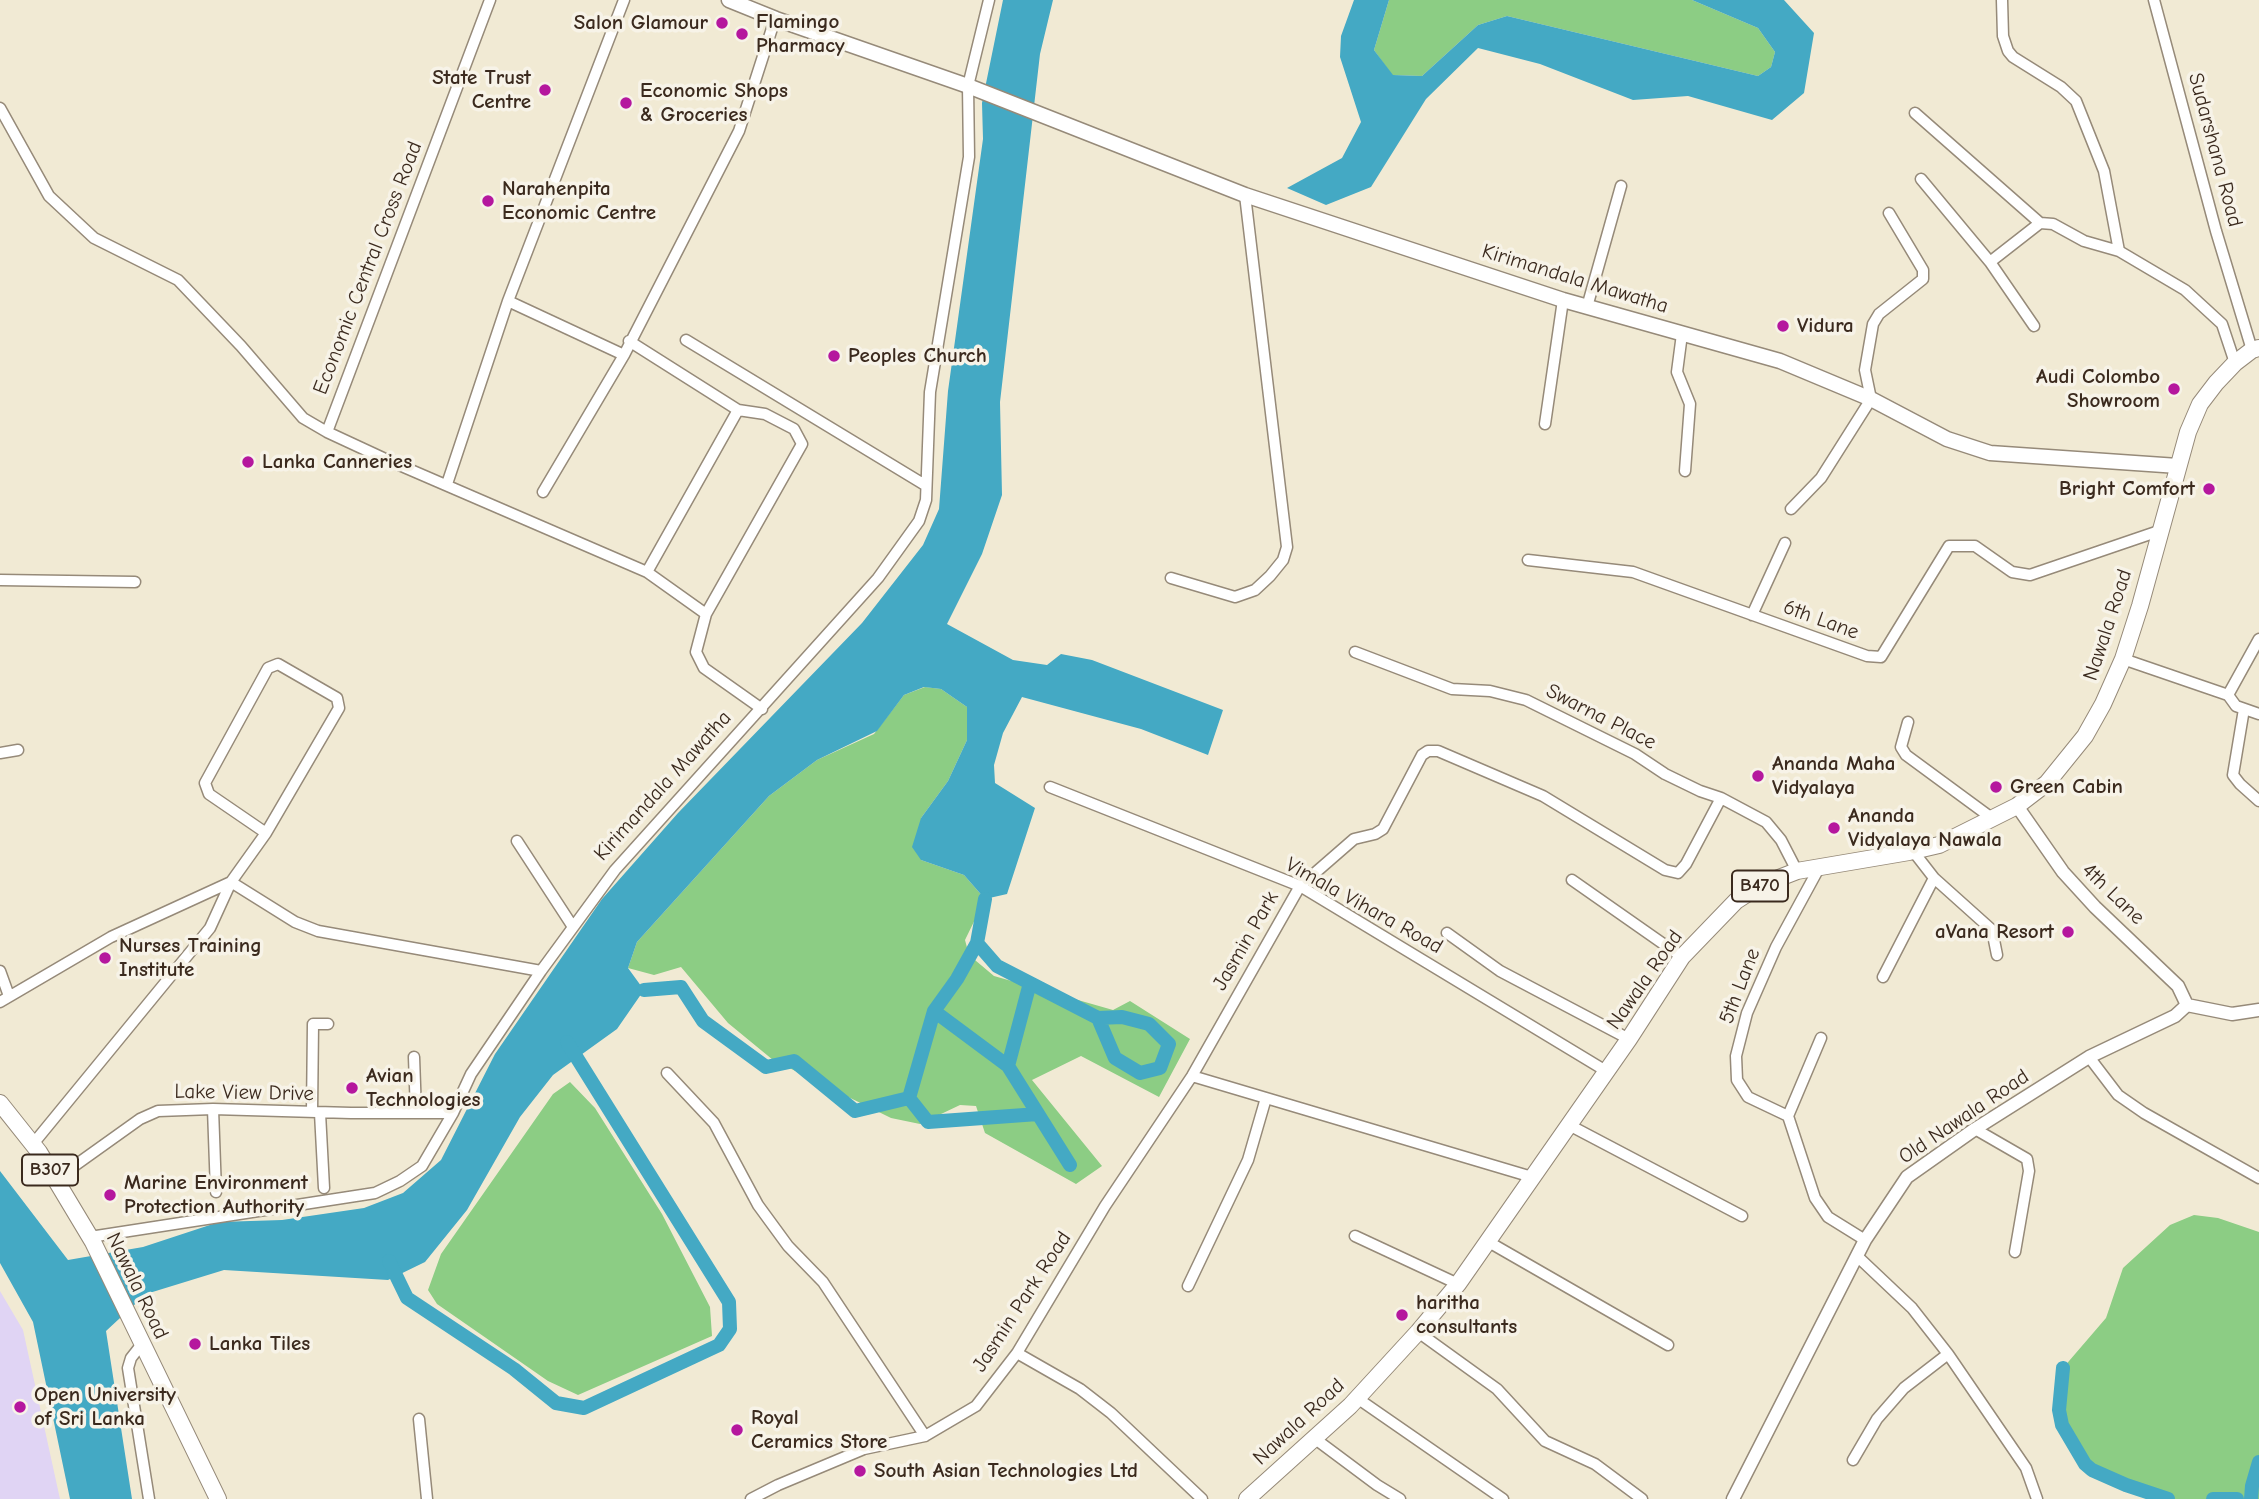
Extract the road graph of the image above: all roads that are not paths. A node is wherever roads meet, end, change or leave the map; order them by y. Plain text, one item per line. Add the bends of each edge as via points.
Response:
1 (490, 0) edge
2 (624, 0) edge
3 (729, 0) edge
4 (989, 0) edge
5 (2002, 0) edge
6 (2154, 0) edge
7 (775, 19) junction
8 (968, 86) junction
9 (0, 108) edge
10 (1915, 113) dead end
11 (1922, 179) dead end
12 (1621, 186) dead end
13 (1245, 195) junction
14 (1889, 213) dead end
15 (2040, 223) junction
16 (2119, 251) junction
17 (1990, 262) junction
18 (1563, 300) junction
19 (508, 302) junction
20 (1587, 307) junction
21 (2035, 326) dead end
22 (1682, 334) junction
23 (686, 340) dead end
24 (629, 341) junction
25 (2255, 349) edge
26 (624, 355) junction
27 (2235, 363) junction
28 (1871, 399) junction
29 (738, 410) junction
30 (1545, 424) dead end
31 (327, 432) junction
32 (2178, 466) junction
33 (1685, 471) dead end
34 (447, 484) junction
35 (925, 485) junction
36 (543, 492) dead end
37 (1791, 509) dead end
38 (2159, 531) junction
39 (1786, 543) dead end
40 (1528, 559) dead end
41 (647, 572) junction
42 (1171, 578) dead end
43 (0, 580) edge
44 (135, 582) dead end
45 (706, 614) junction
46 (1752, 615) junction
47 (2259, 639) edge
48 (1355, 652) dead end
49 (2123, 659) junction
50 (2228, 695) junction
51 (762, 709) junction
52 (2244, 709) junction
53 (2259, 714) edge
54 (1908, 722) dead end
55 (18, 750) dead end
56 (0, 753) edge
57 (1050, 787) dead end
58 (1721, 798) junction
59 (2259, 801) edge
60 (2017, 806) junction
61 (1993, 819) junction
62 (267, 833) junction
63 (517, 841) dead end
64 (1913, 851) junction
65 (1819, 867) junction
66 (1797, 871) junction
67 (1934, 878) junction
68 (1572, 880) dead end
69 (231, 882) junction
70 (1300, 887) junction
71 (573, 927) junction
72 (1447, 933) dead end
73 (1997, 955) dead end
74 (1682, 957) junction
75 (0, 971) edge
76 (541, 971) junction
77 (1883, 976) dead end
78 (4, 999) edge
79 (2187, 1004) junction
80 (2259, 1010) edge
81 (1228, 1011) joint
82 (328, 1024) dead end
83 (1821, 1038) dead end
84 (1629, 1039) junction
85 (414, 1057) dead end
86 (2089, 1057) junction
87 (1606, 1071) junction
88 (667, 1073) dead end
89 (1192, 1076) junction
90 (1266, 1098) junction
91 (0, 1103) edge
92 (213, 1109) junction
93 (316, 1112) junction
94 (416, 1113) junction
95 (453, 1113) junction
96 (1788, 1116) junction
97 (1569, 1125) junction
98 (1975, 1129) junction
99 (33, 1144) junction
100 (1532, 1177) junction
101 (2259, 1178) edge
102 (56, 1179) junction
103 (324, 1188) dead end
104 (216, 1192) dead end
105 (1742, 1216) dead end
106 (1355, 1236) dead end
107 (92, 1240) junction
108 (1865, 1240) junction
109 (1487, 1241) junction
110 (2015, 1252) dead end
111 (1857, 1256) junction
112 (1458, 1284) junction
113 (1188, 1286) dead end
114 (1418, 1332) junction
115 (142, 1344) junction
116 (1668, 1345) dead end
117 (1017, 1353) junction
118 (1948, 1354) junction
119 (1357, 1398) junction
120 (419, 1419) dead end
121 (925, 1436) junction
122 (1314, 1438) junction
123 (1853, 1460) dead end
124 (149, 1499) edge
125 (218, 1499) edge
126 (427, 1499) edge
127 (751, 1499) edge
128 (1202, 1499) edge
129 (1247, 1499) edge
130 (1400, 1499) edge
131 (1503, 1499) edge
132 (1642, 1499) edge
133 (1732, 1499) edge
134 (2036, 1499) edge

1 - 31 street, Economic Central Cross Road
2 - 19 street
3 - 7 main road, Kirimandala Mawatha
4 - 8 street
5 - 16 street via 2008,51 2076,101 2104,171
6 - 25 street, Sudarshana Road via 2216,231
7 - 8 main road, Kirimandala Mawatha
7 - 24 street via 739,131
8 - 13 main road, Kirimandala Mawatha
8 - 35 street, Kirimandala Mawatha via 968,157 930,392
9 - 31 street via 49,196 94,238 178,280 303,418
10 - 15 street
11 - 17 street
12 - 20 street
13 - 18 main road, Kirimandala Mawatha
13 - 42 street via 1287,547 1270,576 1255,590 1235,597
14 - 28 street via 1923,270 1923,279 1873,324 1865,370
15 - 16 street
15 - 17 street
16 - 27 street via 2185,290 2222,324
17 - 21 street
18 - 20 main road, Kirimandala Mawatha
18 - 30 street
19 - 26 street
19 - 34 street
20 - 22 main road, Kirimandala Mawatha
22 - 28 main road, Kirimandala Mawatha via 1780,361
22 - 33 street via 1677,372 1690,404
23 - 35 street
24 - 26 street
24 - 29 street
25 - 27 main road, Nawala Road / B470
26 - 36 street
27 - 32 main road, Nawala Road / B470 via 2200,404
28 - 32 main road, Kirimandala Mawatha via 1947,439 1990,453
28 - 37 street via 1821,478
29 - 41 street
29 - 45 street via 765,414 794,429 802,444
31 - 34 street
32 - 38 main road, Nawala Road / B470
34 - 41 street
35 - 51 street, Kirimandala Mawatha via 919,521 878,578
38 - 46 street, 6th Lane via 2030,575 2012,572 1975,546 1950,546 1881,657
38 - 49 main road, Nawala Road / B470
39 - 46 street
40 - 46 street, 6th Lane via 1633,572
41 - 45 street
43 - 44 street
45 - 51 street via 696,652 704,668
47 - 50 street
48 - 58 street, Swarna Place via 1452,689 1490,691 1526,701
49 - 50 street
49 - 60 main road, Nawala Road / B470 via 2085,736 2047,783
50 - 52 street via 2235,706
51 - 71 street, Kirimandala Mawatha via 615,870
52 - 53 street
52 - 59 street via 2233,775
54 - 61 street via 1901,747 1906,755
55 - 56 street
57 - 70 street, Vimala Vihara Road
58 - 66 street, Swarna Place via 1766,822
58 - 70 street, Jasmin Park via 1678,873 1665,870 1543,796 1438,751 1428,751 1383,829 1354,839
60 - 61 main road, Nawala Road / B470
60 - 79 street, 4th Lane via 2063,872 2178,986
61 - 64 main road, Nawala Road / B470 via 1939,845
62 - 62 street via 209,794 205,783 268,668 278,664 337,698 340,708
62 - 69 street
63 - 71 street
64 - 65 main road, Nawala Road / B470
64 - 67 street
65 - 66 main road, Nawala Road / B470
65 - 96 street, 5th Lane via 1752,1000 1735,1056 1737,1080 1748,1097
66 - 74 main road, Nawala Road / B470 via 1736,901
67 - 73 street via 1992,930
67 - 77 street
68 - 74 street
69 - 76 street via 318,931
69 - 78 street via 111,937
69 - 99 street via 210,928
70 - 81 street, Jasmin Park
70 - 87 street, Vimala Vihara Road
71 - 76 street, Kirimandala Mawatha
72 - 84 street via 1500,971
74 - 84 main road, Nawala Road / B470
75 - 78 street
76 - 95 street, Kirimandala Mawatha via 471,1074
79 - 80 street via 2232,1014
79 - 86 street, Old Nawala Road via 2175,1016
81 - 89 street, Jasmin Park Road
82 - 93 street via 313,1024
83 - 96 street
84 - 87 main road, Nawala Road / B470
85 - 94 street
86 - 98 street, Old Nawala Road
86 - 101 street via 2118,1095
87 - 97 main road, Nawala Road / B470
88 - 121 street via 714,1123 758,1205 788,1246 823,1282
89 - 90 street
89 - 117 street, Jasmin Park Road via 1105,1206
90 - 100 street
90 - 113 street via 1248,1160
91 - 99 main road, Nawala Road / B307
92 - 93 street, Lake View Drive
92 - 102 street, Lake View Drive via 149,1115
92 - 104 street
93 - 94 street, Lake View Drive
93 - 103 street
94 - 95 street, Lake View Drive
95 - 107 street, Kirimandala Mawatha via 422,1166 375,1193
96 - 108 street via 1815,1198 1828,1217
97 - 100 main road, Nawala Road / B470
97 - 105 street
98 - 108 street, Old Nawala Road via 1907,1177
98 - 110 street via 2027,1159 2029,1171
99 - 102 main road, Nawala Road / B307
100 - 109 main road, Nawala Road / B470
102 - 107 main road, Nawala Road / B307
106 - 112 street
107 - 115 main road, Nawala Road / B307
108 - 111 street, Old Nawala Road
109 - 112 main road, Nawala Road / B470
109 - 116 street
111 - 118 street via 1912,1308
111 - 133 street, Old Nawala Road
112 - 114 main road, Nawala Road / B470
114 - 119 main road, Nawala Road / B470
114 - 132 street via 1497,1389 1545,1441 1595,1464
115 - 124 street via 128,1368
115 - 125 main road, Nawala Road / B307
117 - 121 street, Jasmin Park Road via 976,1406
117 - 128 street via 1080,1389 1111,1413
118 - 123 street via 1904,1388 1877,1419
118 - 134 street via 2026,1468
119 - 122 main road, Nawala Road / B470
119 - 131 street
120 - 126 street
121 - 127 street, Jasmin Park Road via 864,1449
122 - 129 main road, Nawala Road / B470
122 - 130 street

